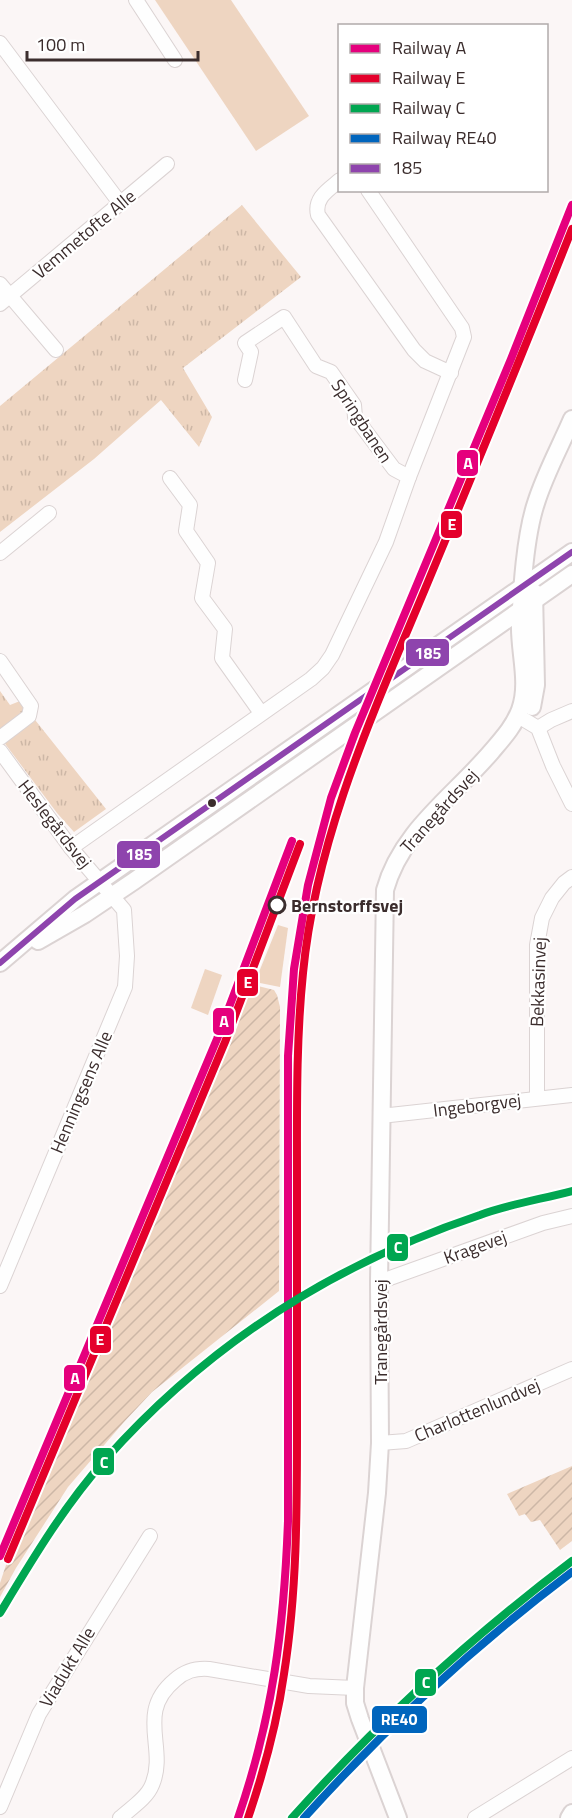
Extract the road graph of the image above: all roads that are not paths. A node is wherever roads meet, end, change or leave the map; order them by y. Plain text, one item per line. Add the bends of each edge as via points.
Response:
1 (136, 0) edge
2 (0, 43) edge
3 (175, 60) dead end
4 (166, 164) dead end
5 (338, 181) edge
6 (369, 192) edge
7 (120, 203) junction
8 (0, 284) edge
9 (5, 300) edge
10 (56, 350) dead end
11 (450, 373) junction
12 (245, 380) dead end
13 (572, 419) edge
14 (409, 477) junction
15 (170, 478) dead end
16 (540, 490) junction
17 (49, 513) dead end
18 (572, 552) edge
19 (0, 553) edge
20 (572, 574) edge
21 (529, 582) junction
22 (508, 596) junction
23 (528, 605) junction
24 (0, 661) edge
25 (572, 711) edge
26 (261, 713) junction
27 (528, 722) junction
28 (0, 738) edge
29 (0, 751) edge
30 (572, 804) edge
31 (71, 848) junction
32 (572, 877) edge
33 (100, 881) junction
34 (112, 896) junction
35 (3, 961) edge
36 (572, 1095) edge
37 (537, 1098) junction
38 (382, 1114) junction
39 (572, 1216) edge
40 (379, 1282) junction
41 (0, 1286) edge
42 (572, 1369) edge
43 (380, 1443) junction
44 (150, 1536) dead end
45 (355, 1688) junction
46 (572, 1758) edge
47 (0, 1807) edge
48 (572, 1813) edge
49 (120, 1818) edge
50 (398, 1818) edge
51 (475, 1818) edge
52 (569, 1818) edge

1 - 3 street
2 - 7 street
4 - 7 street, Vemmetofte Alle
5 - 11 street via 319,198 318,215 408,343 425,361
6 - 11 street, Springbanen via 462,328 464,337
7 - 9 street, Vemmetofte Alle
8 - 9 street
9 - 10 street
11 - 14 street, Springbanen
12 - 14 street, Springbanen via 251,352 246,344 284,317 316,366 331,372 354,405 355,417 394,470
13 - 16 street
14 - 26 street, Springbanen via 386,542 332,655 311,679
15 - 26 street via 190,505 186,531 208,563 202,598 225,629 222,658
16 - 21 street, Tranegårdsvej via 532,513
16 - 22 street via 525,511 513,587
17 - 19 street
18 - 21 street
20 - 23 street
21 - 22 street
21 - 23 street, Tranegårdsvej
22 - 33 street
23 - 27 street, Tranegårdsvej via 520,636 524,686 521,707
23 - 34 street
24 - 28 street via 31,706 29,716
25 - 27 street
26 - 31 street, Springbanen
27 - 30 street
27 - 38 street, Tranegårdsvej via 509,730 406,844 389,876 385,890
29 - 31 street, Heslegårdsvej
31 - 33 street, Heslegårdsvej
32 - 37 street, Bekkasinvej via 552,898 542,918 537,945
33 - 34 street, Heslegårdsvej
33 - 35 street
34 - 35 street
34 - 41 street, Henningsens Alle via 125,914 124,987
36 - 37 street, Ingeborgvej
37 - 38 street, Ingeborgvej
38 - 40 street, Tranegårdsvej
39 - 40 street, Kragevej
40 - 43 street, Tranegårdsvej
42 - 43 street, Charlottenlundvej via 406,1440
43 - 45 street, Tranegårdsvej
44 - 47 street, Viadukt Alle via 39,1714
45 - 49 street via 309,1686 209,1669 182,1673 160,1697 154,1714 156,1772 152,1786
45 - 50 street, Tranegårdsvej via 360,1719
46 - 51 street
48 - 52 street

